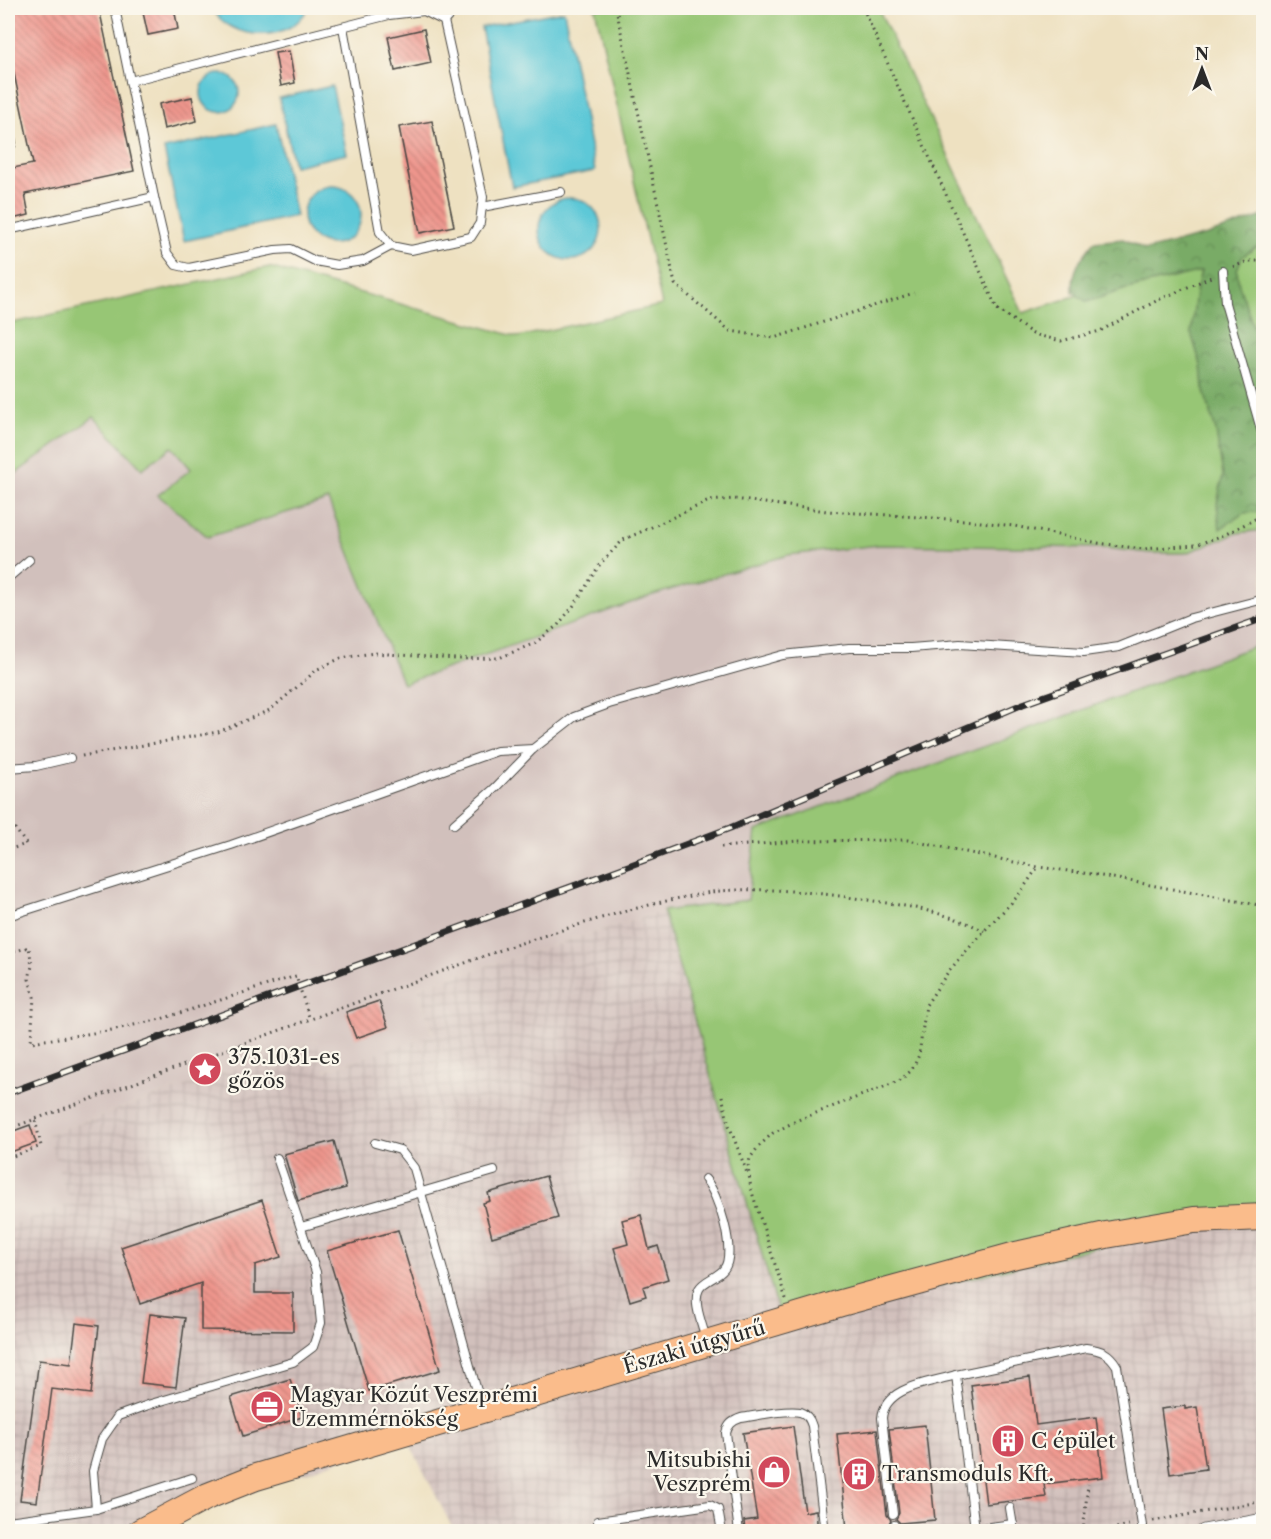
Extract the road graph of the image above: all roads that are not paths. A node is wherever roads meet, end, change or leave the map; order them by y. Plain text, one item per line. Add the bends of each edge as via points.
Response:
1 (115, 8) edge
2 (473, 8) edge
3 (388, 11) edge
4 (444, 21) junction
5 (343, 27) junction
6 (130, 81) junction
7 (8, 119) edge
8 (8, 149) edge
9 (561, 192) dead end
10 (154, 197) junction
11 (482, 207) junction
12 (8, 230) edge
13 (391, 246) junction
14 (1223, 271) road end
15 (1263, 440) edge
16 (29, 560) dead end
17 (8, 578) edge
18 (1263, 598) edge
19 (533, 749) junction
20 (70, 758) road end
21 (8, 768) edge
22 (454, 824) dead end
23 (11, 915) dead end
24 (375, 1143) dead end
25 (277, 1158) dead end
26 (494, 1171) dead end
27 (705, 1179) dead end
28 (421, 1192) junction
29 (1263, 1217) edge
30 (301, 1227) junction
31 (708, 1343) junction
32 (956, 1375) junction
33 (483, 1410) junction
34 (192, 1478) dead end
35 (1010, 1508) dead end
36 (96, 1509) junction
37 (893, 1514) dead end
38 (8, 1521) edge
39 (598, 1521) dead end
40 (1263, 1521) edge
41 (1142, 1527) edge
42 (1013, 1528) edge
43 (140, 1532) edge
44 (722, 1532) edge
45 (740, 1532) edge
46 (825, 1532) edge
47 (1203, 1532) edge

1 - 6 lane
2 - 4 lane via 453,12
3 - 4 lane via 424,11
3 - 5 lane
4 - 11 lane
5 - 6 lane
5 - 13 lane via 380,232
6 - 10 lane
7 - 8 lane via 12,144
9 - 11 lane
10 - 12 lane
10 - 13 lane via 167,253 177,265 189,268 291,249 315,261 337,265 363,261
11 - 13 lane via 480,223 471,237 411,250
14 - 15 lane via 1225,303
16 - 17 lane
18 - 19 lane via 1191,618 1119,647 1084,652 960,644 783,655 574,717
19 - 22 lane
19 - 23 lane via 497,751 231,845
20 - 21 lane
24 - 28 lane via 400,1150 414,1168
25 - 30 lane
26 - 28 lane
27 - 31 lane via 712,1186 726,1230 729,1256 724,1269 698,1291
28 - 30 lane
28 - 33 lane
29 - 31 main road, Északi útgyűrű via 1194,1220 1106,1235 1016,1256
30 - 36 lane via 316,1272 318,1292 321,1323 313,1347 293,1362 118,1416 102,1439 93,1471
31 - 33 main road, Északi útgyűrű
32 - 37 lane via 900,1392 882,1410
32 - 41 lane via 1086,1348 1110,1354 1117,1366
32 - 42 lane via 975,1529
33 - 43 main road, Északi útgyűrű via 256,1477 208,1496
34 - 36 lane
35 - 42 lane
36 - 38 lane
39 - 44 lane via 710,1505 718,1509
40 - 47 street
45 - 46 lane via 728,1428 741,1418 791,1412 806,1415 812,1426

